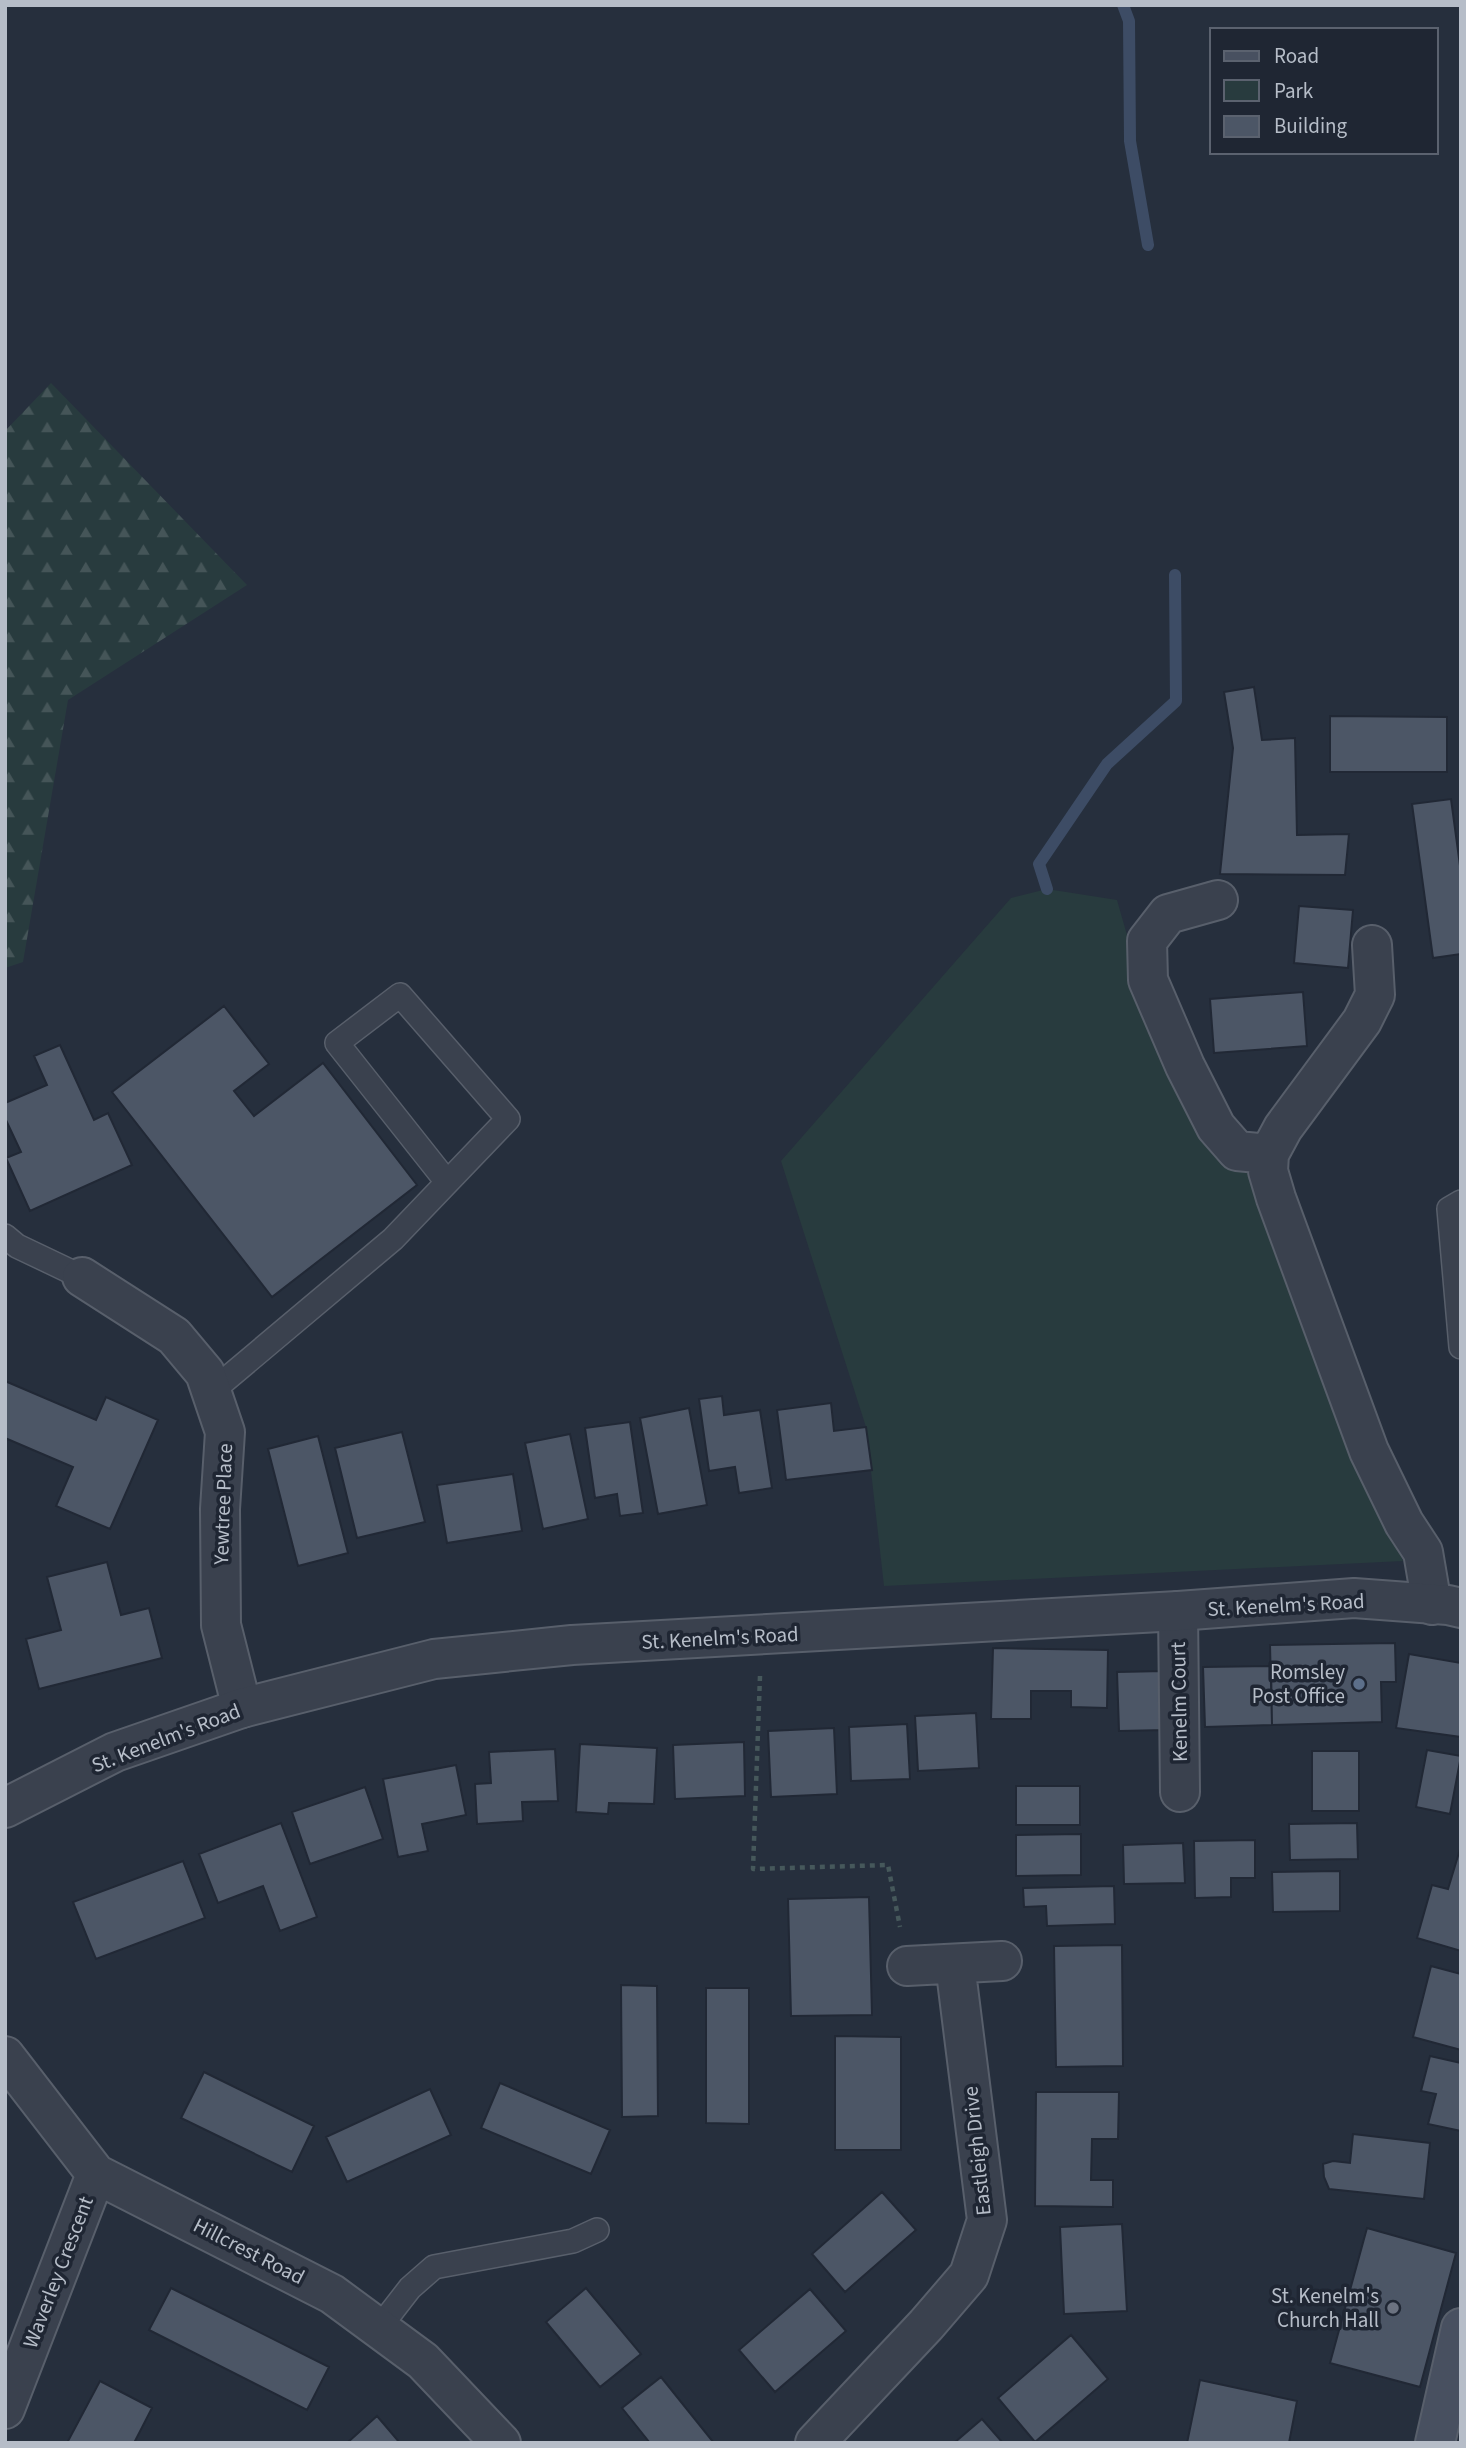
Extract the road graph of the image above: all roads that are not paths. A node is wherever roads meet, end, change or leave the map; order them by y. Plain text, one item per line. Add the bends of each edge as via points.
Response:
1 (1218, 900) dead end
2 (1372, 945) dead end
3 (1269, 1154) junction
4 (447, 1182) junction
5 (1461, 1202) edge
6 (5, 1236) edge
7 (82, 1277) joint
8 (1461, 1347) edge
9 (211, 1392) junction
10 (1446, 1606) edge
11 (1178, 1611) junction
12 (242, 1709) junction
13 (1180, 1793) dead end
14 (5, 1808) edge
15 (1002, 1961) dead end
16 (955, 1964) junction
17 (907, 1966) road end
18 (5, 2056) edge
19 (96, 2174) junction
20 (597, 2230) dead end
21 (379, 2328) junction
22 (1461, 2328) edge
23 (5, 2409) edge
24 (501, 2443) edge
25 (815, 2443) edge
26 (1435, 2443) edge

1 - 3 street via 1168,914 1147,941 1148,980 1216,1127 1237,1152
2 - 3 street via 1375,995 1362,1021
3 - 10 street via 1268,1171 1276,1198 1369,1451
4 - 4 lane via 508,1119 400,995 337,1043
4 - 9 lane via 393,1239
5 - 8 lane via 1449,1209
6 - 7 lane
7 - 9 street, Yewtree Place via 174,1336 205,1373
9 - 12 street, Yewtree Place via 225,1432 221,1625
10 - 11 street, St. Kenelm's Road via 1354,1598
11 - 12 street, St. Kenelm's Road via 572,1646 434,1659
11 - 13 street, Kenelm Court
12 - 14 street, St. Kenelm's Road via 116,1752
15 - 16 street
16 - 17 street
16 - 25 street, Eastleigh Drive via 987,2220 970,2275
18 - 19 street, Hillcrest Road
19 - 21 street, Hillcrest Road via 332,2294
19 - 23 street, Waverley Crescent
20 - 21 lane via 573,2241 434,2267 410,2288
21 - 24 street, Hillcrest Road via 423,2361
22 - 26 main road

